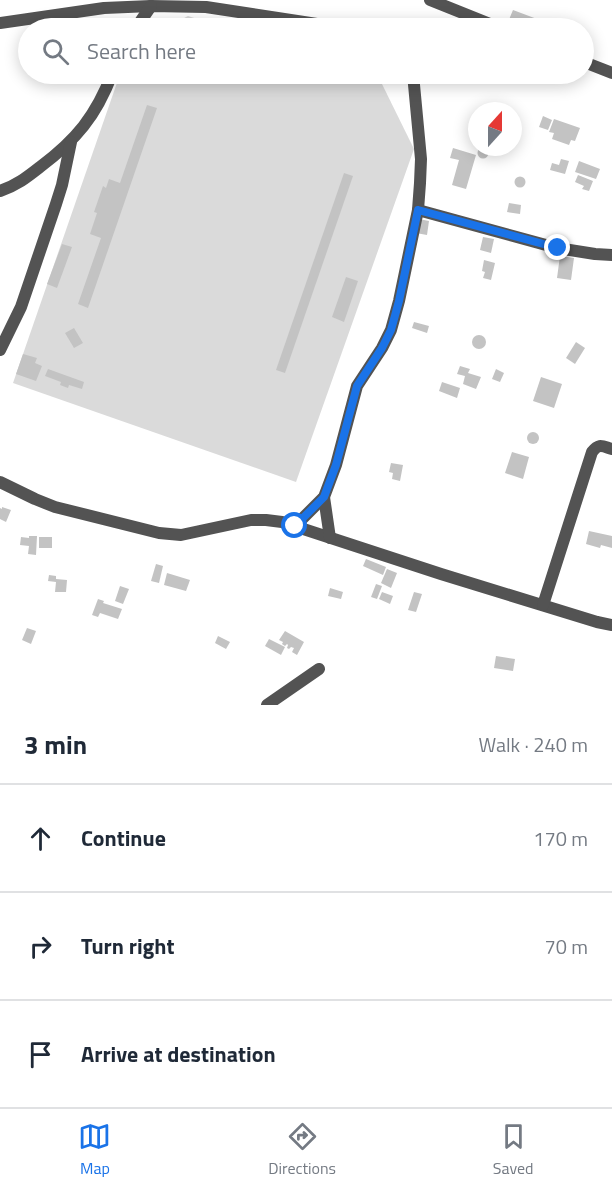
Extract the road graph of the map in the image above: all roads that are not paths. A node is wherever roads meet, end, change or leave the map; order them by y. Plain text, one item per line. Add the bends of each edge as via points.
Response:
1 (430, 0) edge
2 (151, 6) junction
3 (35, 18) edge
4 (143, 18) edge
5 (278, 18) edge
6 (475, 18) edge
7 (18, 20) edge
8 (0, 23) edge
9 (594, 66) edge
10 (612, 73) edge
11 (108, 84) edge
12 (414, 84) edge
13 (71, 142) junction
14 (0, 191) edge
15 (418, 210) junction
16 (612, 255) edge
17 (0, 350) edge
18 (612, 449) edge
19 (0, 482) edge
20 (324, 497) junction
21 (295, 526) junction
22 (330, 538) junction
23 (543, 606) junction
24 (612, 625) edge
25 (319, 669) dead end
26 (267, 705) edge

1 - 6 street
2 - 3 street
2 - 4 street
2 - 5 street via 206,7
7 - 8 street
9 - 10 street
11 - 13 street
12 - 15 street via 421,159
13 - 14 street via 14,186
13 - 17 street via 62,185 21,307
15 - 16 street via 558,248
15 - 20 street via 391,330 357,386
18 - 23 street via 600,446 592,452
19 - 21 street via 55,507 159,533 181,535 251,520
20 - 21 street
20 - 22 street
21 - 22 street
22 - 23 street
23 - 24 street
25 - 26 street

